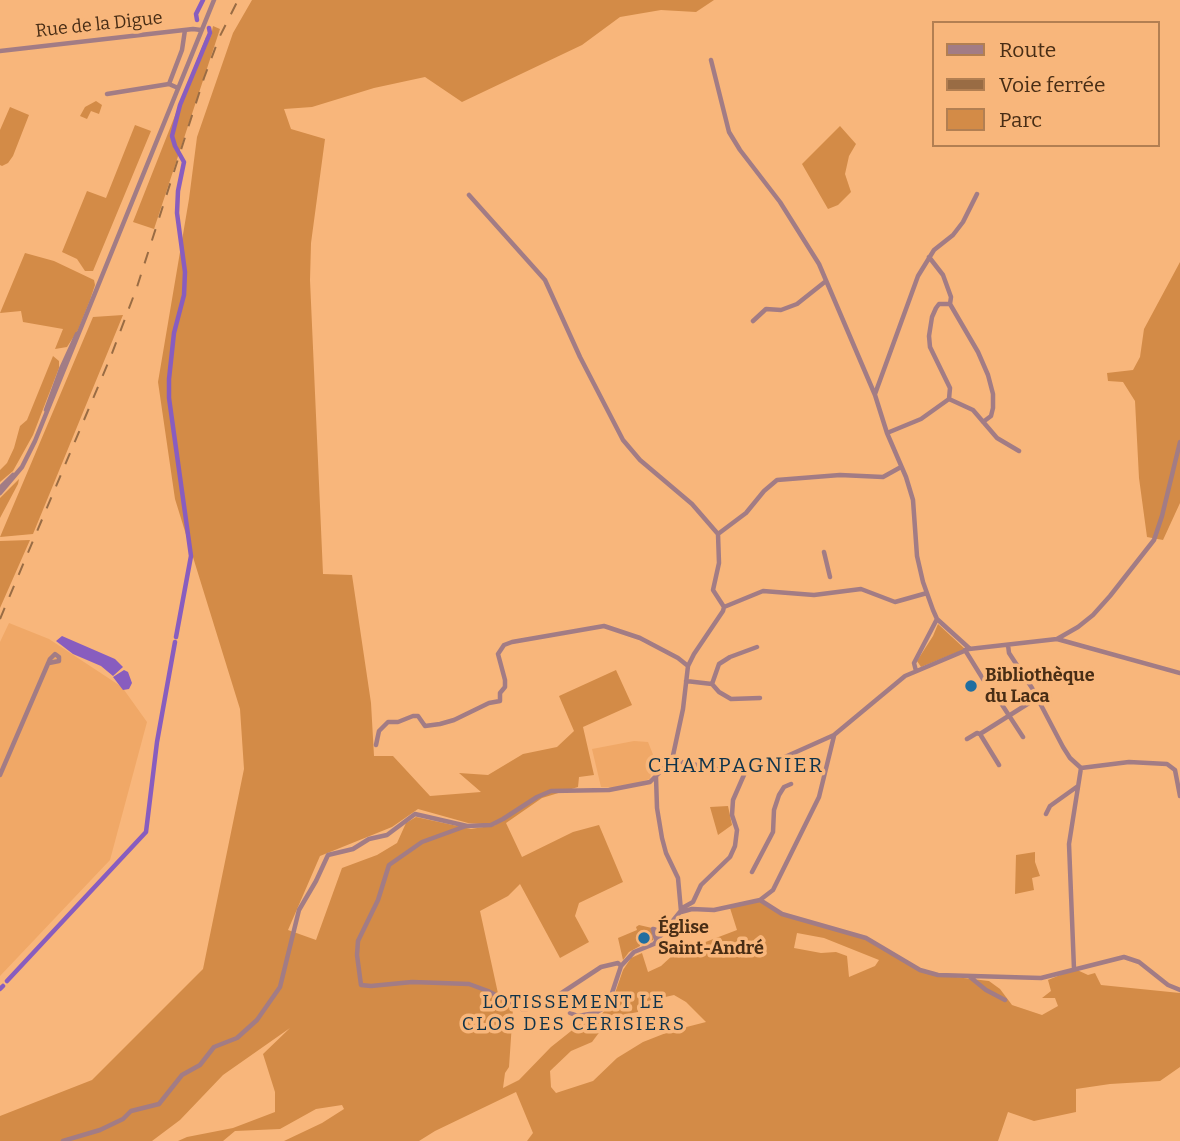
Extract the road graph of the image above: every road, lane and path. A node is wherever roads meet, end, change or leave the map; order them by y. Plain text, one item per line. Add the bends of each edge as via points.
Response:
1 (214, 0) edge
2 (185, 30) junction
3 (201, 30) junction
4 (0, 51) edge
5 (711, 60) dead end
6 (169, 84) junction
7 (178, 88) junction
8 (107, 94) dead end
9 (977, 194) dead end
10 (469, 195) dead end
11 (929, 257) junction
12 (826, 281) junction
13 (950, 304) junction
14 (753, 321) dead end
15 (874, 395) junction
16 (949, 400) junction
17 (983, 422) junction
18 (887, 433) junction
19 (1180, 442) edge
20 (1019, 451) dead end
21 (901, 467) junction
22 (0, 490) edge
23 (718, 534) junction
24 (824, 552) dead end
25 (830, 577) dead end
26 (927, 593) junction
27 (724, 607) junction
28 (937, 619) junction
29 (1057, 639) junction
30 (1008, 645) junction
31 (757, 648) dead end
32 (967, 650) junction
33 (49, 663) dead end
34 (688, 666) junction
35 (916, 671) junction
36 (1180, 673) edge
37 (983, 679) dead end
38 (686, 681) junction
39 (712, 684) junction
40 (995, 694) dead end
41 (760, 698) dead end
42 (1037, 698) junction
43 (1009, 717) junction
44 (980, 734) junction
45 (834, 735) junction
46 (1023, 737) dead end
47 (967, 739) dead end
48 (376, 745) dead end
49 (672, 760) junction
50 (999, 765) dead end
51 (747, 767) junction
52 (1081, 768) junction
53 (0, 775) edge
54 (656, 777) junction
55 (791, 784) dead end
56 (1078, 786) junction
57 (1180, 796) edge
58 (1046, 814) dead end
59 (467, 826) junction
60 (752, 872) dead end
61 (760, 900) junction
62 (691, 907) junction
63 (681, 912) junction
64 (664, 932) junction
65 (657, 940) junction
66 (621, 966) junction
67 (1074, 969) junction
68 (969, 976) junction
69 (1180, 990) edge
70 (1005, 1000) dead end
71 (570, 1013) dead end
72 (63, 1141) edge

1 - 3 street
2 - 3 street, Rue de la Digue
2 - 4 street, Rue de la Digue
2 - 6 street
3 - 7 street
5 - 12 street via 729,132 780,202
6 - 7 street
6 - 8 street
7 - 22 street via 44,420 22,467
9 - 11 street via 958,228
10 - 23 street via 545,280 623,440
11 - 13 street via 943,275
11 - 15 street
12 - 14 street via 797,304 766,309
12 - 15 street
13 - 16 street via 936,308 929,336 950,388
13 - 17 street via 978,352 993,394 991,416
15 - 18 street
16 - 17 street via 973,410
16 - 18 street via 921,419
17 - 20 street via 997,438
18 - 21 street
19 - 29 street via 1154,540 1093,615
21 - 23 street via 883,477 777,480 747,513
21 - 26 street via 913,500 915,542
23 - 27 street via 719,563 713,590
24 - 25 street
26 - 27 street via 895,602 861,589 814,595 763,591
26 - 28 street
27 - 34 street
28 - 32 street
28 - 35 street via 915,663
29 - 30 street
29 - 36 street
30 - 32 street
30 - 42 street
31 - 39 street via 719,664
32 - 35 street
32 - 37 street
33 - 53 street
34 - 38 street
34 - 48 street via 640,638 600,625 504,645 498,654 505,687 500,701 440,724 425,726 418,716 388,722 379,731
35 - 45 street
38 - 39 street
38 - 49 street
39 - 41 street via 731,699
40 - 43 street
42 - 43 street
42 - 52 street via 1070,758
43 - 44 street
43 - 46 street
44 - 47 street
44 - 50 street
45 - 51 street via 767,765
45 - 61 street via 819,797 774,888
49 - 51 street via 721,770
49 - 54 street
51 - 62 street via 733,800 736,846 701,885
52 - 56 street
52 - 57 street via 1129,762 1167,764 1175,770
54 - 59 street via 623,789 551,791 498,822
54 - 63 street via 662,838 678,878
55 - 60 street via 779,796 773,832
56 - 58 street
56 - 67 street via 1069,845
59 - 66 street via 422,842 389,865 358,941 361,985 469,984 522,1009 557,996 601,967
59 - 72 street via 415,814 387,835 327,855 299,910 280,987 257,1020 237,1038 214,1047 159,1104 131,1111 100,1130
61 - 62 street via 714,910
61 - 68 street via 782,914 872,940 930,974
62 - 63 street
63 - 64 street
64 - 65 street
64 - 65 street via 653,929
65 - 66 street
66 - 71 street via 610,999 601,1009
67 - 68 street via 1041,978
67 - 69 street via 1130,958
68 - 70 street

